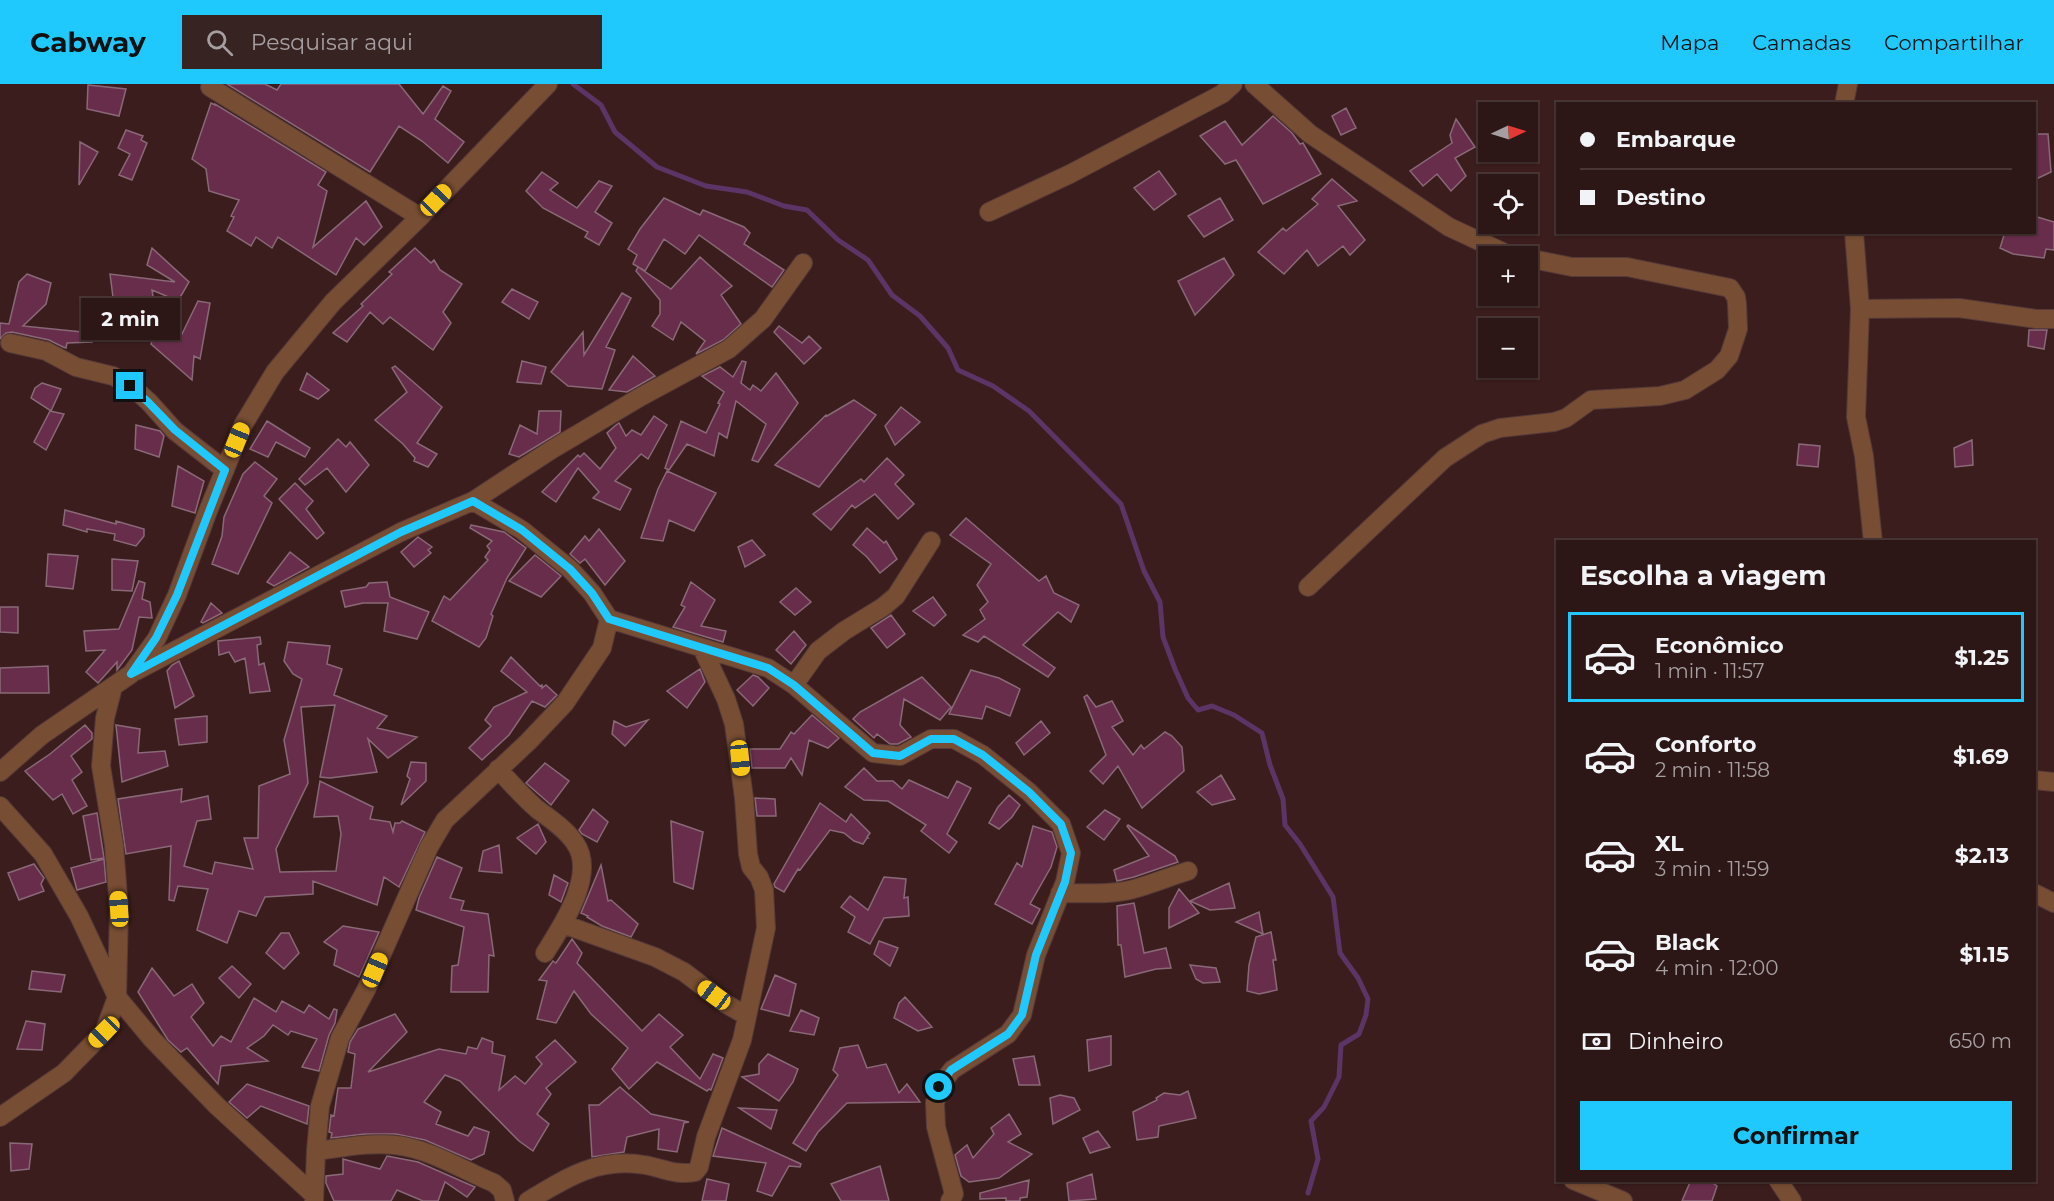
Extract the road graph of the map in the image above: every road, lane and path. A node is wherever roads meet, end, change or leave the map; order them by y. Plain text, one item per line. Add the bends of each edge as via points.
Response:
1 (1233, 84) edge
2 (1254, 84) edge
3 (1848, 84) edge
4 (210, 87) dead end
5 (542, 91) edge
6 (1844, 102) edge
7 (989, 212) dead end
8 (420, 217) junction
9 (1854, 234) edge
10 (1491, 246) edge
11 (1538, 260) edge
12 (803, 262) dead end
13 (1860, 309) junction
14 (2054, 319) edge
15 (10, 343) dead end
16 (225, 470) junction
17 (473, 501) junction
18 (1873, 540) edge
19 (931, 541) dead end
20 (1308, 587) dead end
21 (609, 619) junction
22 (703, 650) junction
23 (131, 674) junction
24 (794, 685) junction
25 (112, 687) junction
26 (498, 769) junction
27 (0, 772) edge
28 (2036, 780) edge
29 (2054, 782) edge
30 (0, 806) edge
31 (1188, 871) dead end
32 (1060, 893) junction
33 (2036, 894) edge
34 (2054, 903) edge
35 (563, 924) junction
36 (545, 953) dead end
37 (117, 997) junction
38 (747, 1016) junction
39 (0, 1117) edge
40 (316, 1151) junction
41 (1578, 1182) edge
42 (1779, 1182) edge
43 (314, 1198) edge
44 (505, 1201) edge
45 (528, 1201) edge
46 (950, 1201) edge
47 (1623, 1201) edge
48 (1792, 1201) edge

1 - 7 street via 1222,94 1070,174
2 - 10 street via 1310,134 1449,227
3 - 6 street
4 - 8 street
5 - 8 street
8 - 16 street via 333,302 275,372 243,425
9 - 13 street
11 - 20 street via 1572,267 1627,267 1730,288 1736,297 1738,329 1729,356 1717,370 1685,390 1660,396 1591,400 1554,422 1482,434 1445,458
12 - 17 street via 763,319 729,349 551,450
13 - 14 street via 1959,308
13 - 18 street via 1856,417
15 - 16 street via 46,351 76,367 113,376 130,386 175,430
16 - 23 street via 177,595 156,638
17 - 21 street via 522,530 570,569
17 - 23 street via 401,532
19 - 24 street via 896,596 818,651
21 - 22 street
21 - 26 street via 602,648 565,703
22 - 24 street via 768,668
22 - 38 street via 734,724 748,854 764,890 765,938
23 - 25 street
24 - 32 street via 873,753 900,756 931,739 954,739 983,755 1061,824 1071,853
25 - 27 street via 42,735
25 - 37 street via 101,766 114,844 119,909
26 - 35 street via 576,843 583,863 579,888
26 - 40 street via 445,820 429,847 366,990 340,1038 320,1106
28 - 29 street
30 - 37 street via 43,854 79,916
31 - 32 street via 1128,890
32 - 46 street via 1036,955 1022,1015 1008,1034 951,1070 939,1087 936,1127 954,1194
33 - 34 street
35 - 36 street
35 - 38 street via 664,962
37 - 39 street via 104,1032 64,1073
37 - 43 street via 217,1106
38 - 45 street via 695,1172 673,1173 619,1162 577,1173
40 - 43 street
40 - 44 street via 393,1144 415,1148 494,1183 502,1190
41 - 47 street
42 - 48 street

